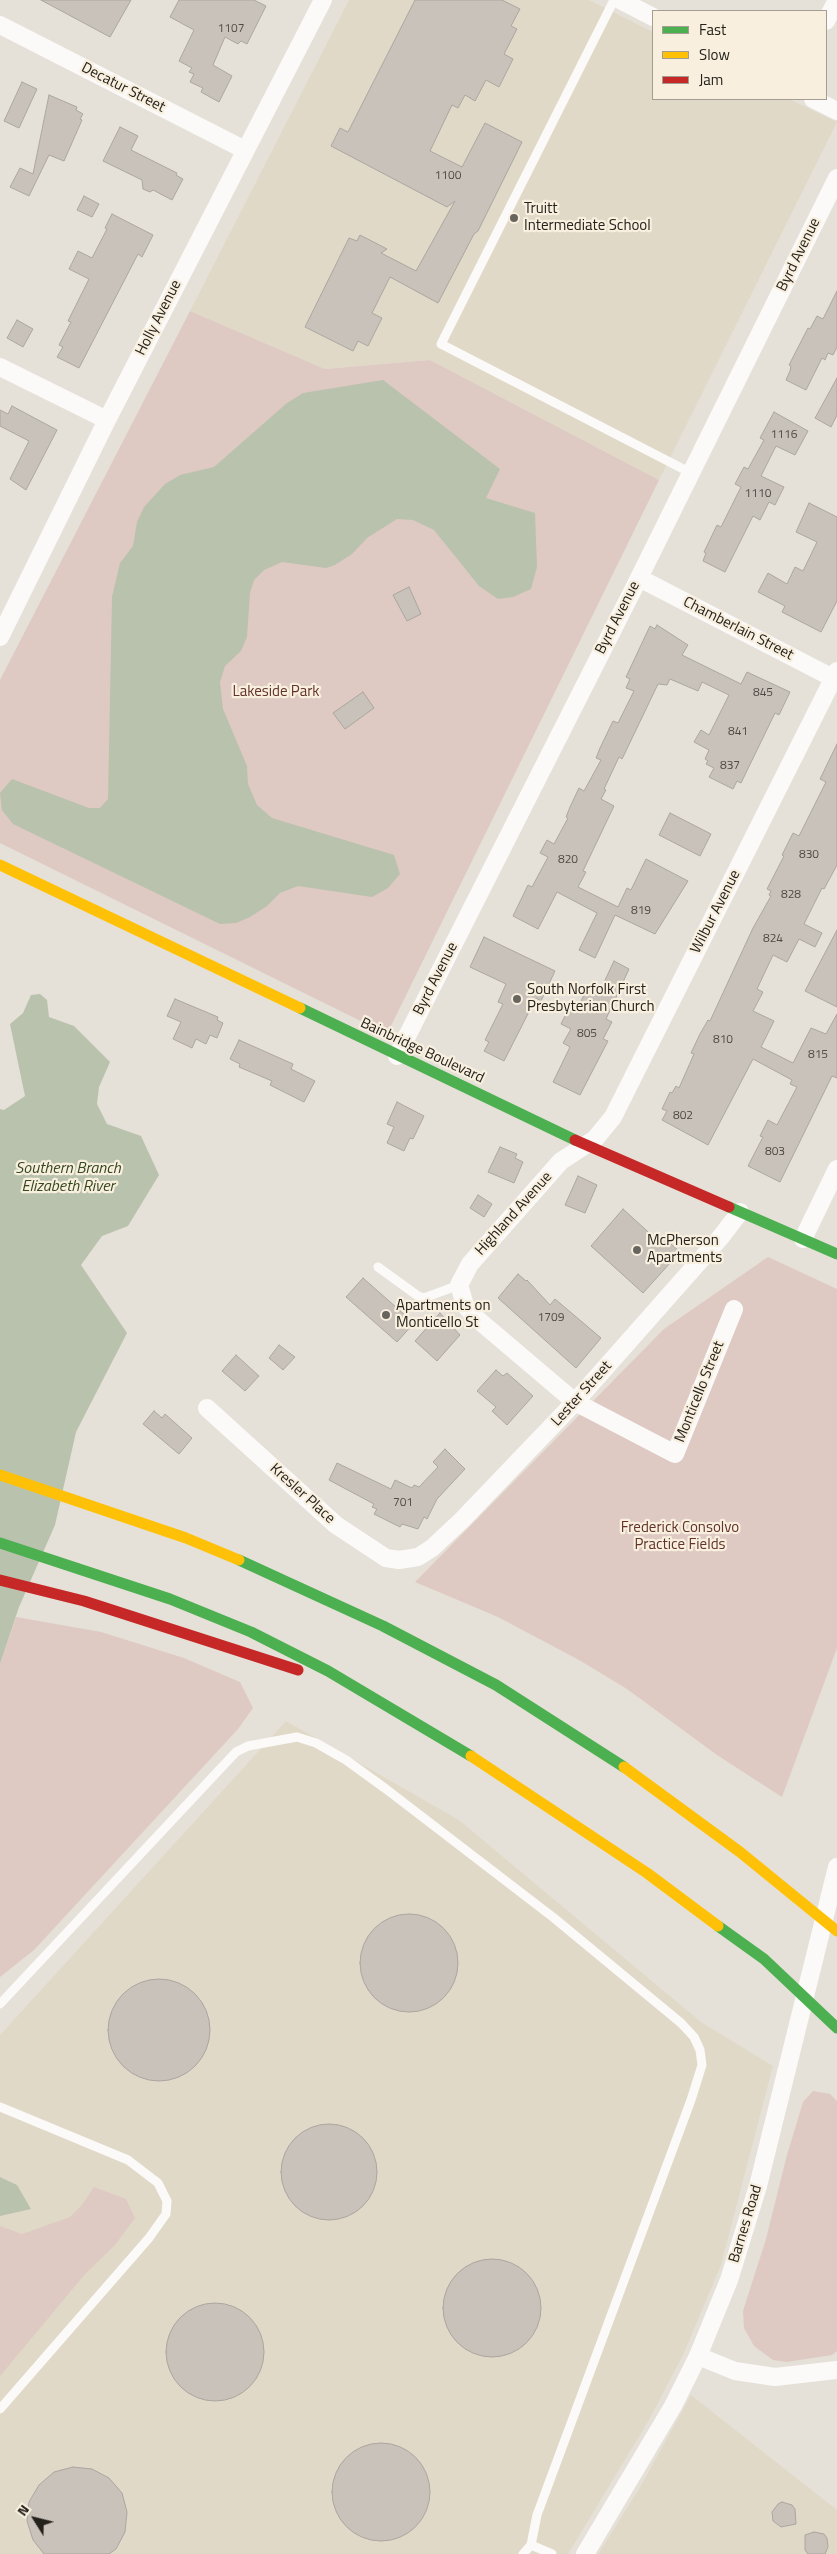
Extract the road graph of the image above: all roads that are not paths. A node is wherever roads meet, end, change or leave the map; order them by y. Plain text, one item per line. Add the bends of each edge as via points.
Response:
1 (323, 0) edge
2 (614, 0) edge
3 (620, 0) edge
4 (837, 0) edge
5 (652, 16) edge
6 (827, 19) edge
7 (0, 25) edge
8 (815, 100) edge
9 (837, 111) edge
10 (245, 150) junction
11 (837, 178) edge
12 (0, 367) edge
13 (107, 420) junction
14 (691, 473) junction
15 (639, 578) junction
16 (1, 632) edge
17 (836, 676) edge
18 (0, 865) edge
19 (397, 1056) junction
20 (586, 1145) junction
21 (837, 1170) edge
22 (740, 1212) junction
23 (803, 1239) junction
24 (837, 1254) edge
25 (378, 1267) dead end
26 (460, 1290) junction
27 (734, 1309) dead end
28 (575, 1402) junction
29 (207, 1408) dead end
30 (0, 1475) edge
31 (0, 1543) edge
32 (408, 1559) joint
33 (0, 1580) edge
34 (359, 1690) junction
35 (837, 1867) edge
36 (837, 1931) edge
37 (0, 2004) edge
38 (837, 2028) edge
39 (0, 2107) edge
40 (698, 2356) junction
41 (837, 2370) edge
42 (0, 2409) edge
43 (531, 2545) junction
44 (523, 2554) edge
45 (552, 2554) edge
46 (585, 2554) edge

1 - 10 street, Holly Avenue
2 - 14 lane via 440,344
3 - 5 street
4 - 6 street
7 - 10 street, Decatur Street
8 - 9 street
10 - 13 street, Holly Avenue
11 - 14 street, Byrd Avenue
12 - 13 street
13 - 16 street, Holly Avenue
14 - 15 street, Byrd Avenue
15 - 17 street, Chamberlain Street
15 - 19 street, Byrd Avenue
17 - 20 street, Wilbur Avenue via 613,1117 603,1131
18 - 19 main road, Bainbridge Boulevard
19 - 20 main road, Bainbridge Boulevard
20 - 22 main road, Bainbridge Boulevard
20 - 26 street, Highland Avenue via 561,1161 470,1264
21 - 23 street
22 - 23 main road, Bainbridge Boulevard
22 - 28 street, Lester Street
23 - 24 main road, Bainbridge Boulevard
25 - 26 lane via 424,1298
26 - 28 street via 465,1305 476,1318
27 - 28 street, Monticello Street via 675,1454
28 - 32 street, Lester Street via 456,1526 432,1548
29 - 32 street, Kresler Place via 336,1525 386,1558
30 - 36 main road via 226,1554 383,1626 496,1685 646,1782 740,1852
31 - 34 main road via 170,1599 251,1632
33 - 34 main road via 84,1601
34 - 38 main road via 491,1768 647,1873 764,1959
35 - 40 street, Barnes Road via 758,2186 729,2280
37 - 43 lane via 236,1752 248,1746 297,1737 316,1742 386,1789 554,1918 681,2023 694,2037 702,2065 538,2515
39 - 42 lane via 128,2160 158,2184 167,2201 166,2214 149,2238
40 - 41 street via 735,2371 775,2377
40 - 46 street, Barnes Road via 673,2406
43 - 44 lane
43 - 45 lane

